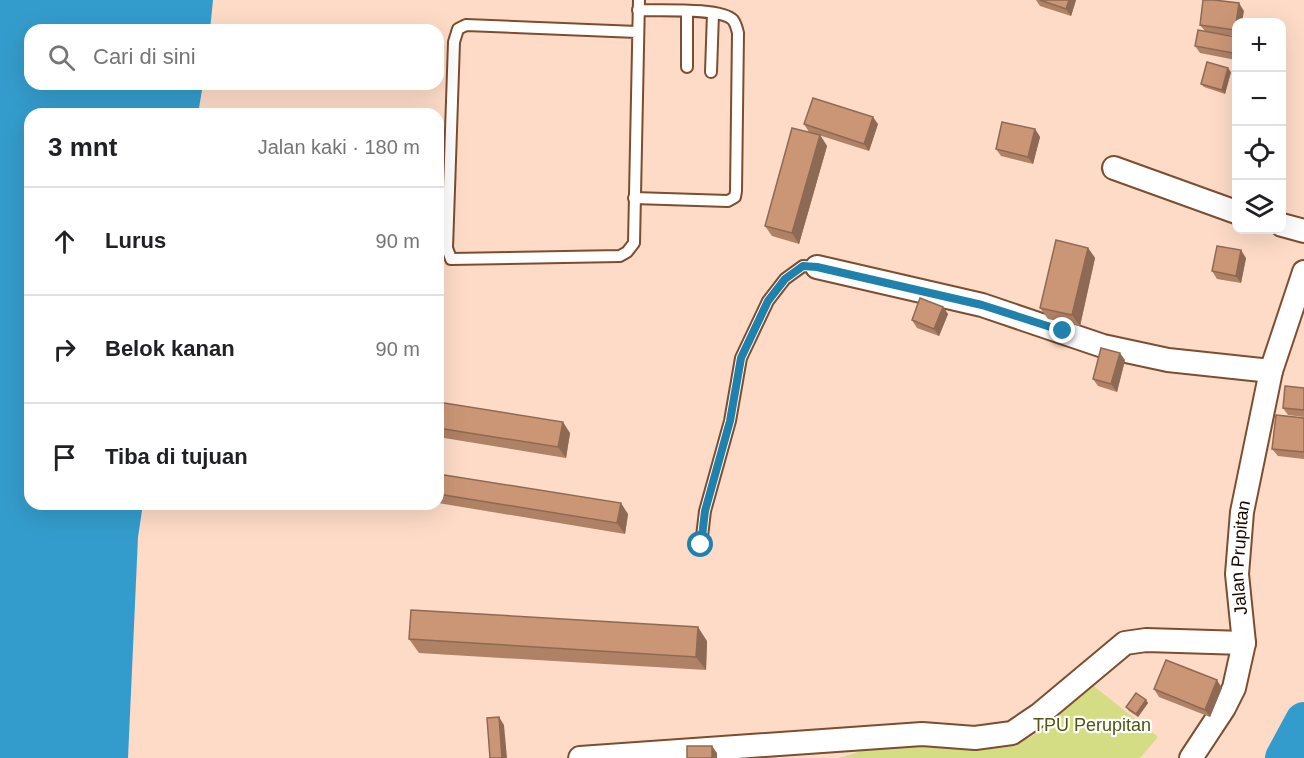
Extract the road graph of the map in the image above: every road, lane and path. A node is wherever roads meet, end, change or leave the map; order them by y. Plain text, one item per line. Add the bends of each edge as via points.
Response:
1 (638, 5) edge
2 (687, 11) junction
3 (713, 13) junction
4 (637, 32) junction
5 (687, 67) dead end
6 (711, 72) dead end
7 (1114, 168) dead end
8 (634, 198) junction
9 (1232, 211) edge
10 (1286, 226) edge
11 (1304, 231) edge
12 (817, 267) joint
13 (1304, 272) edge
14 (1271, 371) junction
15 (701, 545) dead end
16 (1244, 643) junction
17 (580, 758) edge
18 (1191, 758) edge

1 - 2 lane
1 - 4 lane
2 - 3 lane
2 - 5 lane
3 - 6 lane
3 - 8 lane via 731,18 738,33 735,197 728,201
4 - 8 lane
4 - 8 lane via 466,25 458,29 454,42 448,256 458,261 620,256 634,243
7 - 9 street
10 - 11 street
12 - 14 street via 982,305 1136,354
12 - 15 lane via 803,266 785,279 768,301 741,358 730,421 705,511
13 - 14 street, Jalan Prupitan
14 - 16 street, Jalan Prupitan via 1238,548
16 - 17 street via 1125,643 1025,726 998,736 922,734
16 - 18 street, Jalan Prupitan via 1234,688

